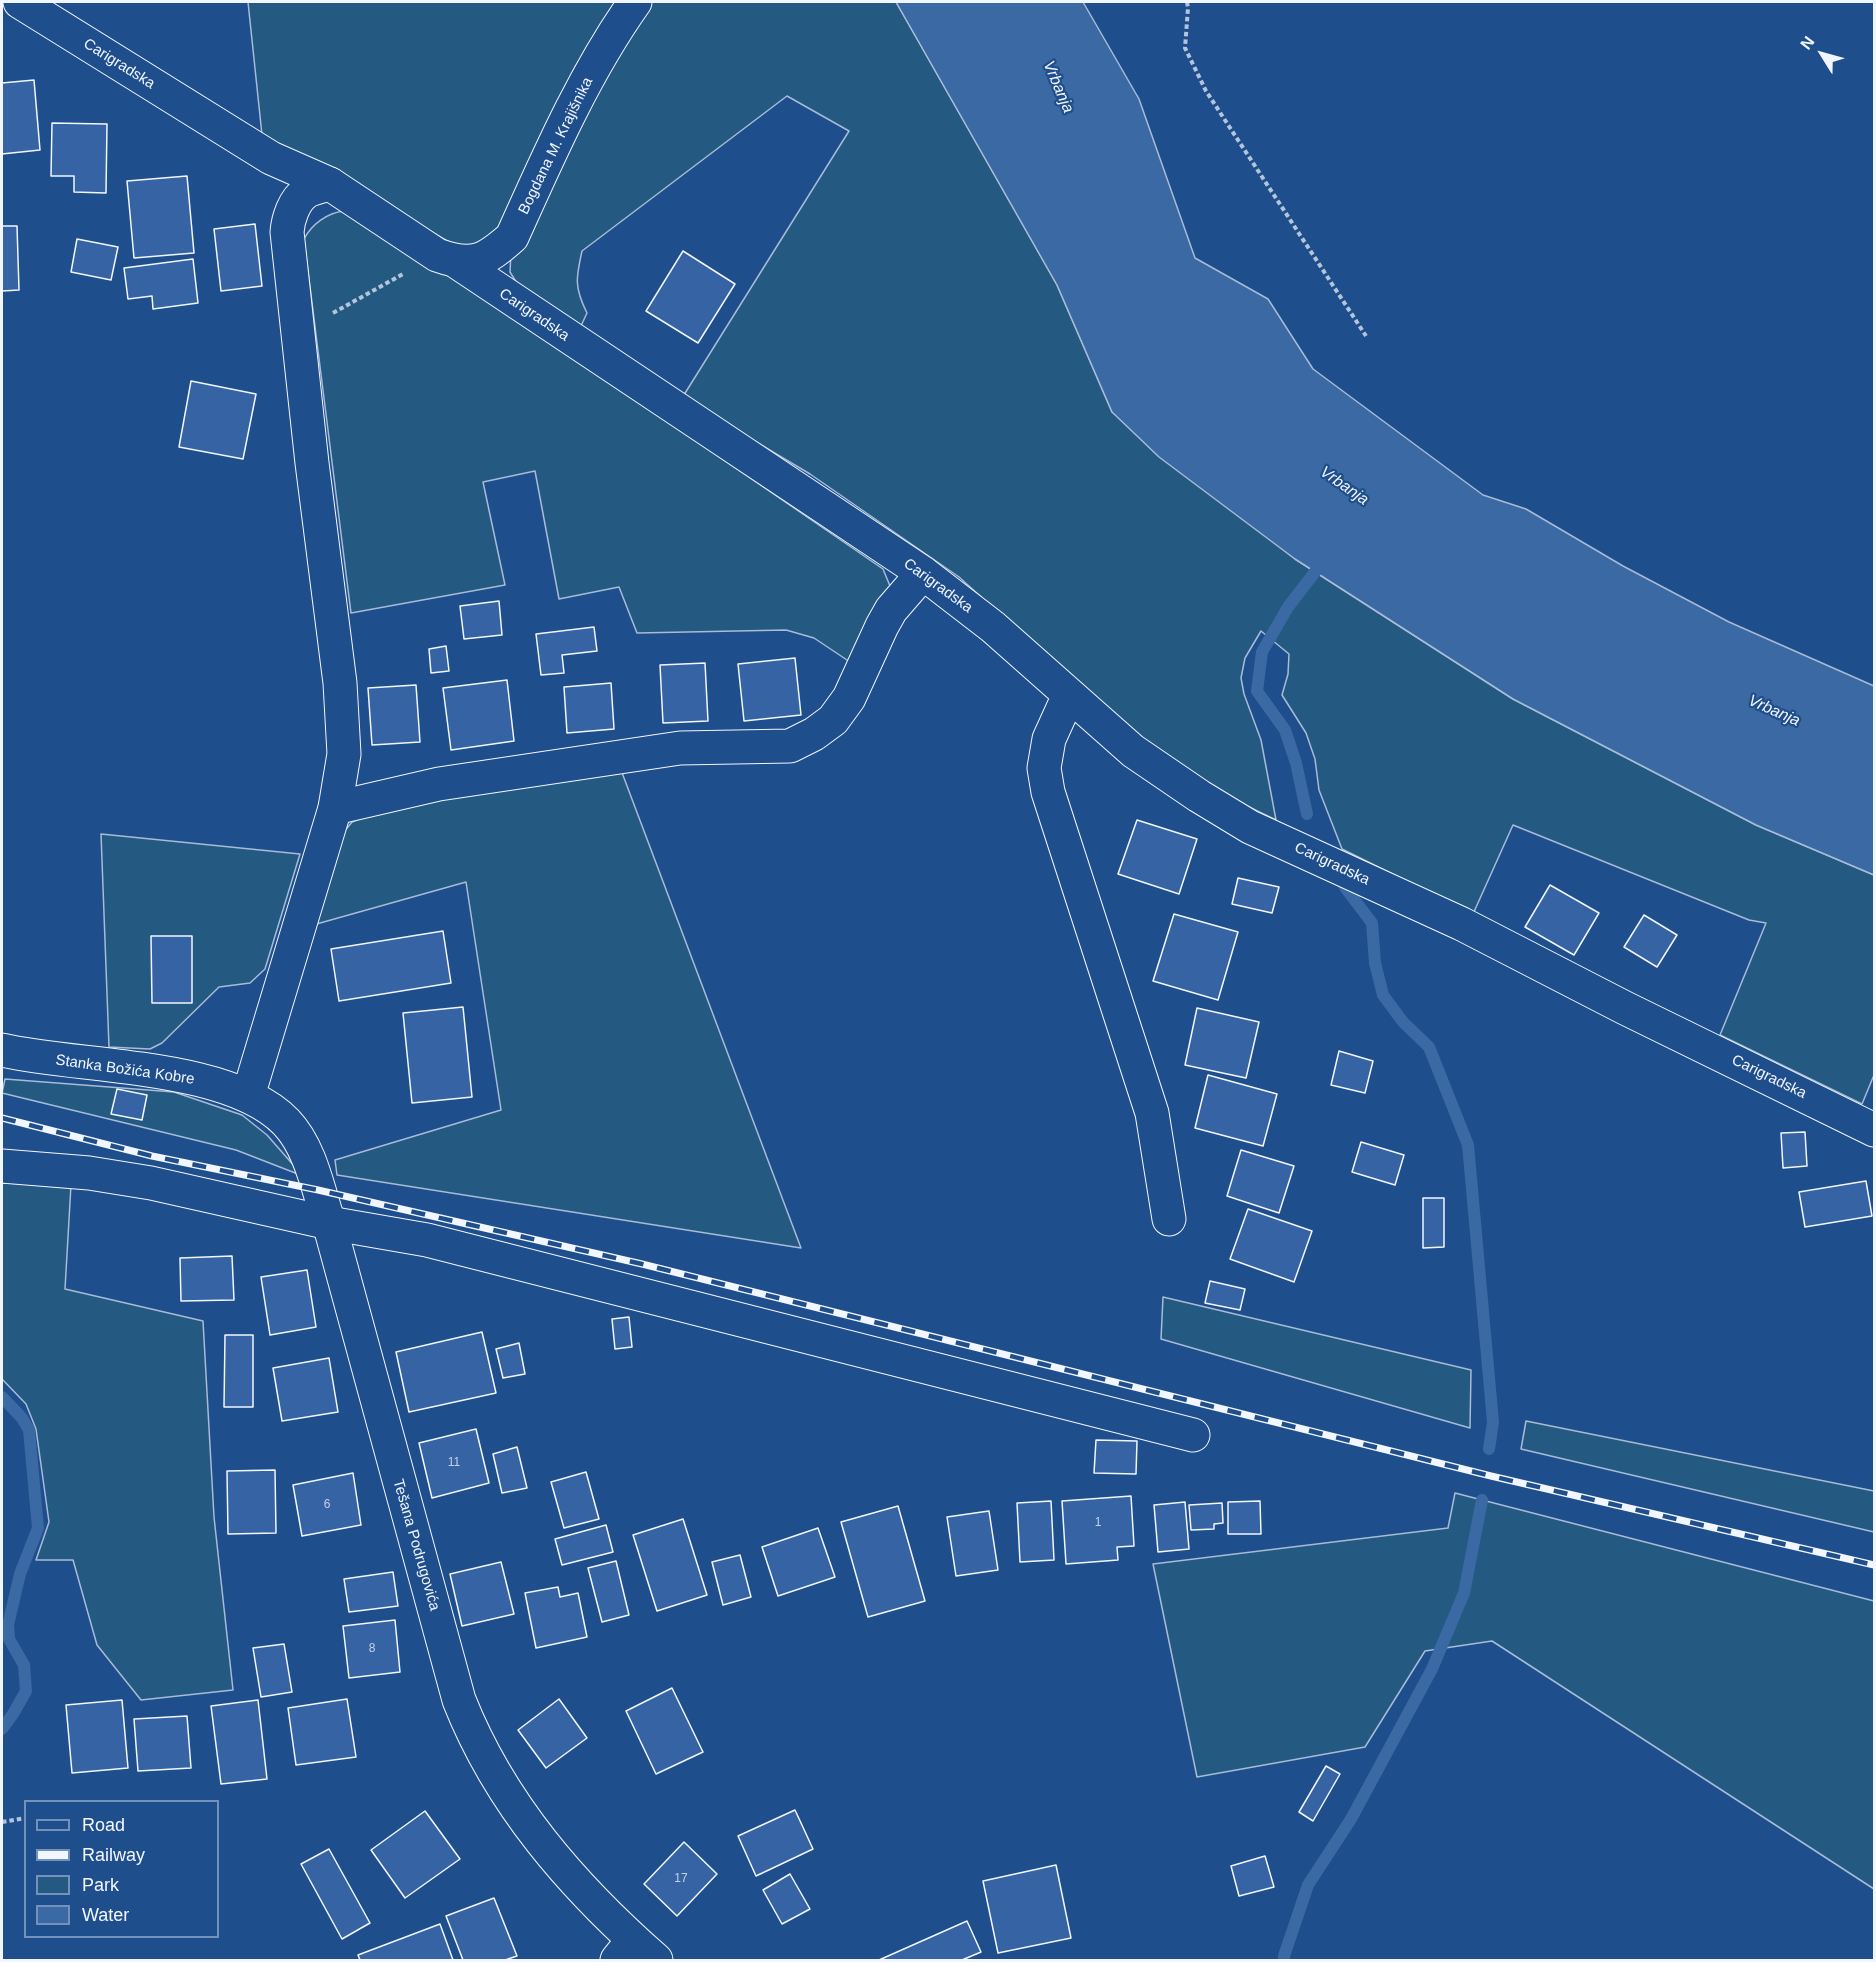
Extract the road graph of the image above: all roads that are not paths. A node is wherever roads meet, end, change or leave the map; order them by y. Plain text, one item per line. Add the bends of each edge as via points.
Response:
1 (20, 2) edge
2 (635, 2) edge
3 (271, 159) junction
4 (330, 184) junction
5 (287, 221) junction
6 (495, 253) junction
7 (447, 258) junction
8 (502, 294) junction
9 (923, 573) junction
10 (1069, 695) junction
11 (334, 808) junction
12 (2, 1050) edge
13 (248, 1096) junction
14 (1875, 1130) edge
15 (2, 1166) edge
16 (1168, 1219) dead end
17 (329, 1222) junction
18 (1193, 1435) dead end
19 (635, 1954) edge

1 - 3 street, Carigradska
2 - 6 street, Bogdana M. Krajišnika via 616,28 575,104 512,237
3 - 4 street, Carigradska
3 - 5 street via 284,187
4 - 5 street via 306,191
4 - 7 street, Carigradska
5 - 11 street via 340,682 344,754
6 - 7 street via 474,261
6 - 8 street via 495,280
7 - 8 street, Carigradska
8 - 9 street, Carigradska
9 - 10 street, Carigradska via 993,627
9 - 11 street via 891,610 849,698 833,720 814,735 790,746 680,748 439,784
10 - 14 street, Carigradska via 1133,751 1250,826 1462,924
10 - 16 street via 1049,738 1044,768 1048,792 1152,1113
11 - 13 street
12 - 13 street, Stanka Božića Kobre via 197,1080
13 - 17 street, Tešana Podrugovića via 286,1123 299,1141
15 - 17 street via 151,1183
17 - 18 street via 427,1240
17 - 19 street, Tešana Podrugovića via 469,1726 539,1841

